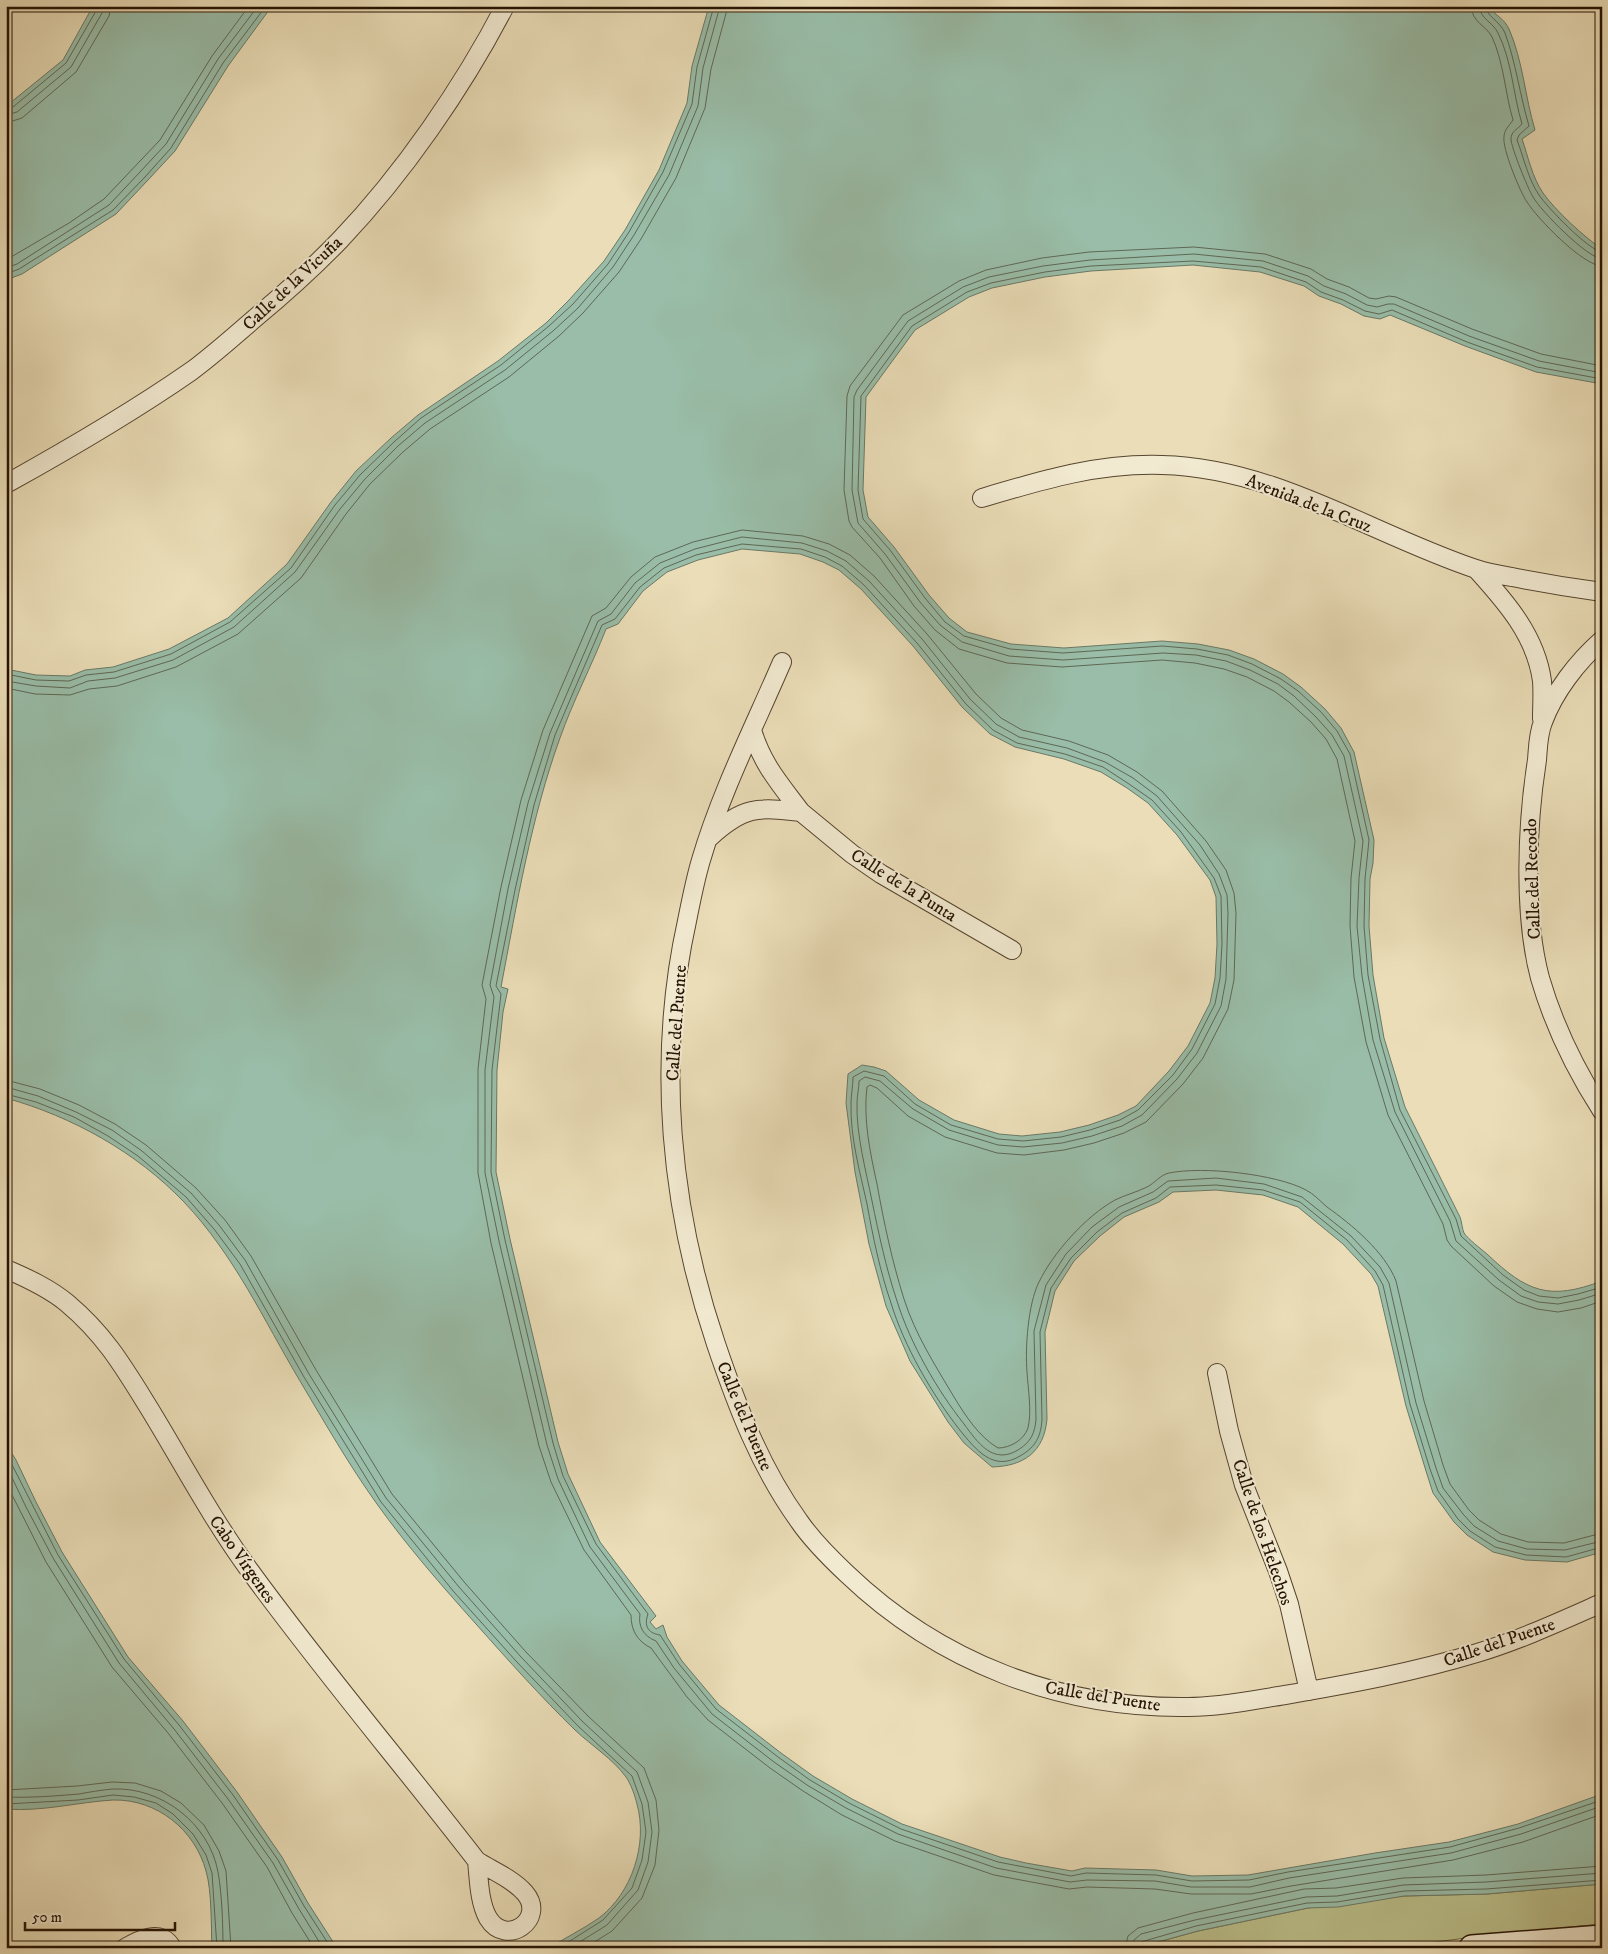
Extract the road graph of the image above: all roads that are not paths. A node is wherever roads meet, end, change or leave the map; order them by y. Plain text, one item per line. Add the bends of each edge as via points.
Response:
1 (506, 6) edge
2 (6, 484) edge
3 (982, 498) dead end
4 (1477, 570) junction
5 (1602, 592) edge
6 (1602, 640) edge
7 (782, 662) dead end
8 (1542, 724) junction
9 (752, 730) junction
10 (801, 812) junction
11 (709, 837) junction
12 (1012, 950) dead end
13 (1602, 1111) edge
14 (6, 1269) edge
15 (1217, 1373) dead end
16 (1602, 1603) edge
17 (1309, 1691) junction
18 (477, 1861) dead end
19 (1602, 1938) edge
20 (125, 1948) edge
21 (172, 1948) edge
22 (1472, 1948) edge

1 - 2 street, Calle de la Vicuña via 441,113 387,186 341,239 296,283 191,371 114,422
3 - 4 street, Avenida de la Cruz via 1086,470 1164,465 1205,469 1278,487
4 - 5 street, Avenida de la Cruz
4 - 8 street, Calle del Recodo via 1504,599 1534,649 1542,681
6 - 8 street, Calle del Recodo via 1570,676
7 - 9 street, Calle del Puente
8 - 13 street, Calle del Recodo via 1530,805 1532,932 1540,976 1554,1022 1578,1073
9 - 10 street, Calle de la Punta via 758,750 770,771
9 - 11 street, Calle del Puente
10 - 11 street via 764,809 744,812 725,822
10 - 12 street, Calle de la Punta via 881,874
11 - 17 street, Calle del Puente via 686,924 676,986 670,1073 672,1137 680,1203 702,1302 730,1386 764,1465 801,1524 856,1583 903,1621 978,1664 1029,1684 1082,1697 1138,1705 1190,1707
14 - 18 street, Cabo Vírgenes via 65,1301 107,1343 236,1552 286,1621
15 - 17 street, Calle de los Helechos via 1244,1485 1289,1604
16 - 17 street, Calle del Puente via 1479,1652 1393,1675
19 - 22 street
20 - 21 street via 141,1938 153,1937 164,1939

